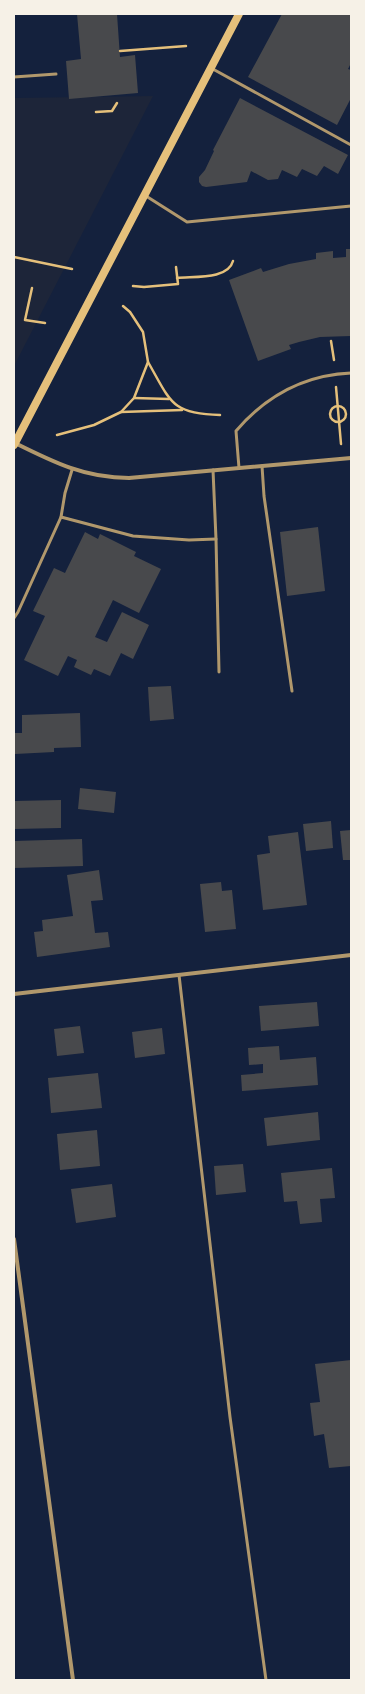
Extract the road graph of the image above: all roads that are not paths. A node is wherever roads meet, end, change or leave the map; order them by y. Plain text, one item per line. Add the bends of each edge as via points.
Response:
1 (239, 14) edge
2 (212, 68) junction
3 (56, 74) dead end
4 (14, 77) edge
5 (351, 145) edge
6 (144, 195) junction
7 (351, 206) edge
8 (351, 373) edge
9 (14, 443) edge
10 (351, 458) edge
11 (262, 466) junction
12 (239, 468) junction
13 (72, 470) junction
14 (213, 470) junction
15 (61, 517) junction
16 (216, 539) junction
17 (14, 618) edge
18 (219, 672) dead end
19 (292, 691) dead end
20 (351, 955) edge
21 (178, 975) junction
22 (14, 994) edge
23 (14, 1239) edge
24 (73, 1680) edge
25 (266, 1680) edge

1 - 2 main road
2 - 5 lane
2 - 6 main road
3 - 4 lane
6 - 7 lane via 187,222
6 - 9 main road
8 - 12 lane via 306,381 264,403 236,431
9 - 13 street
10 - 11 street
11 - 12 street
11 - 19 lane
12 - 14 street
13 - 14 street via 111,478 129,478
13 - 15 lane
14 - 16 lane
15 - 16 lane via 133,536
15 - 17 lane
16 - 18 lane
20 - 21 street
21 - 22 street
21 - 25 lane via 230,1417
23 - 24 street

